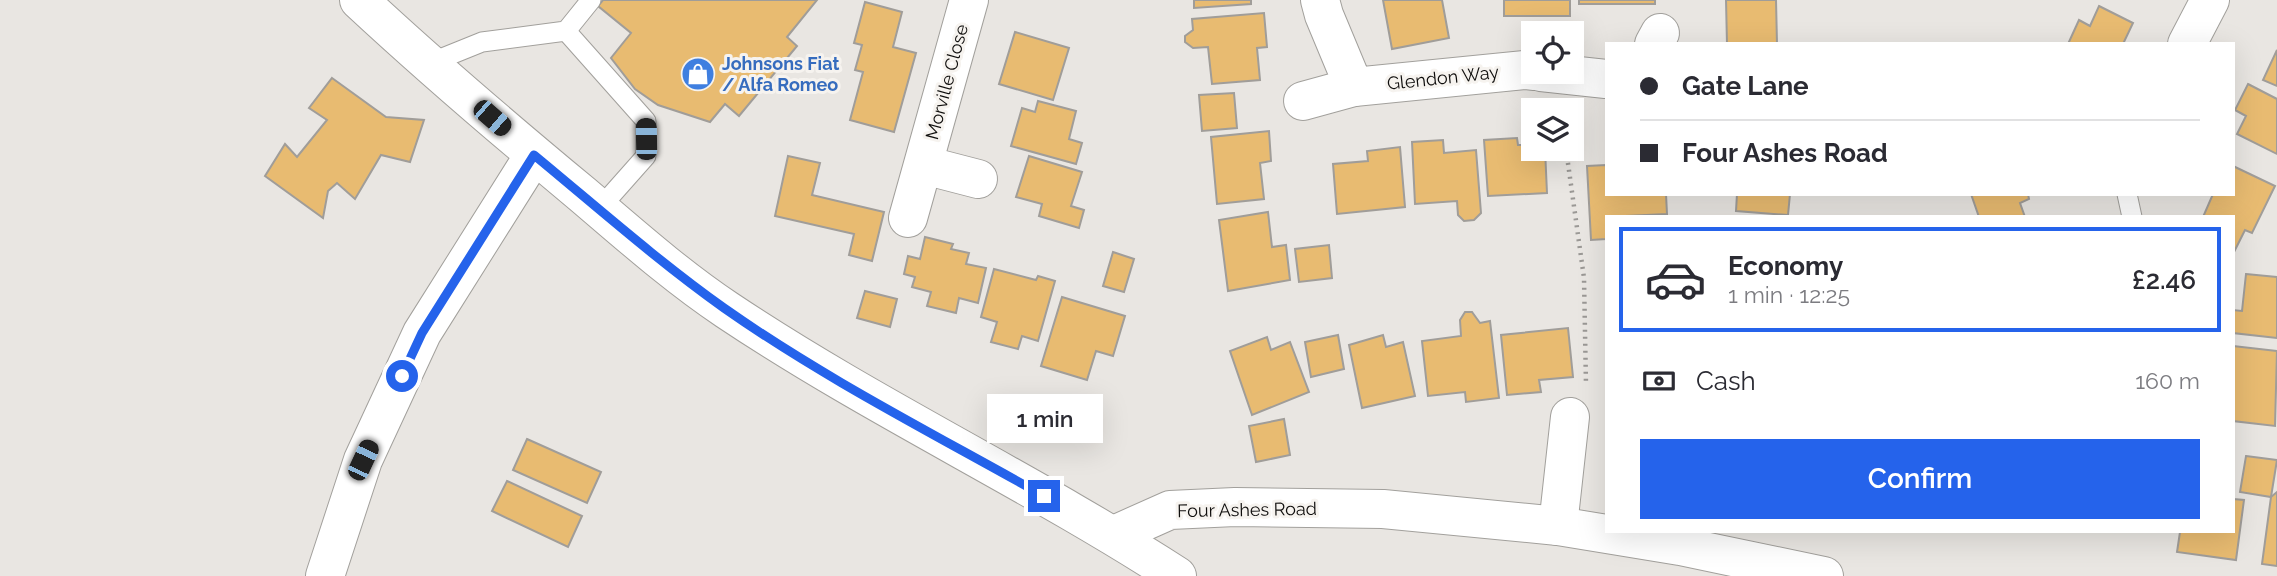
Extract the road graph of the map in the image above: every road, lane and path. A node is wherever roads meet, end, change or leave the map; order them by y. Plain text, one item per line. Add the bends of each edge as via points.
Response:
1 (359, 0) edge
2 (591, 0) edge
3 (969, 0) edge
4 (1321, 0) edge
5 (2210, 0) edge
6 (566, 31) junction
7 (2188, 42) edge
8 (430, 63) junction
9 (1521, 72) edge
10 (1584, 77) edge
11 (1605, 79) edge
12 (1354, 87) junction
13 (1303, 101) dead end
14 (534, 155) junction
15 (1568, 161) edge
16 (924, 165) junction
17 (978, 179) dead end
18 (2127, 196) edge
19 (599, 209) junction
20 (2132, 215) edge
21 (908, 218) dead end
22 (1570, 417) joint
23 (1558, 526) junction
24 (1114, 535) junction
25 (325, 576) edge
26 (1177, 576) edge
27 (1824, 576) edge

1 - 8 street
2 - 6 lane
3 - 16 street, Morville Close
4 - 12 street
5 - 7 street
6 - 8 lane via 482,42
6 - 19 lane via 646,121 646,156
8 - 14 street
9 - 12 street, Glendon Way
10 - 11 street
12 - 13 street, Glendon Way
14 - 19 street
14 - 25 street via 422,333 363,460
15 - 22 path via 1584,278 1587,386
16 - 17 street
16 - 21 street, Morville Close
18 - 20 lane
19 - 24 street via 723,308 812,365
22 - 23 street
23 - 24 street, Four Ashes Road via 1383,509 1235,507 1170,510
23 - 27 street, Four Ashes Road
24 - 26 street

